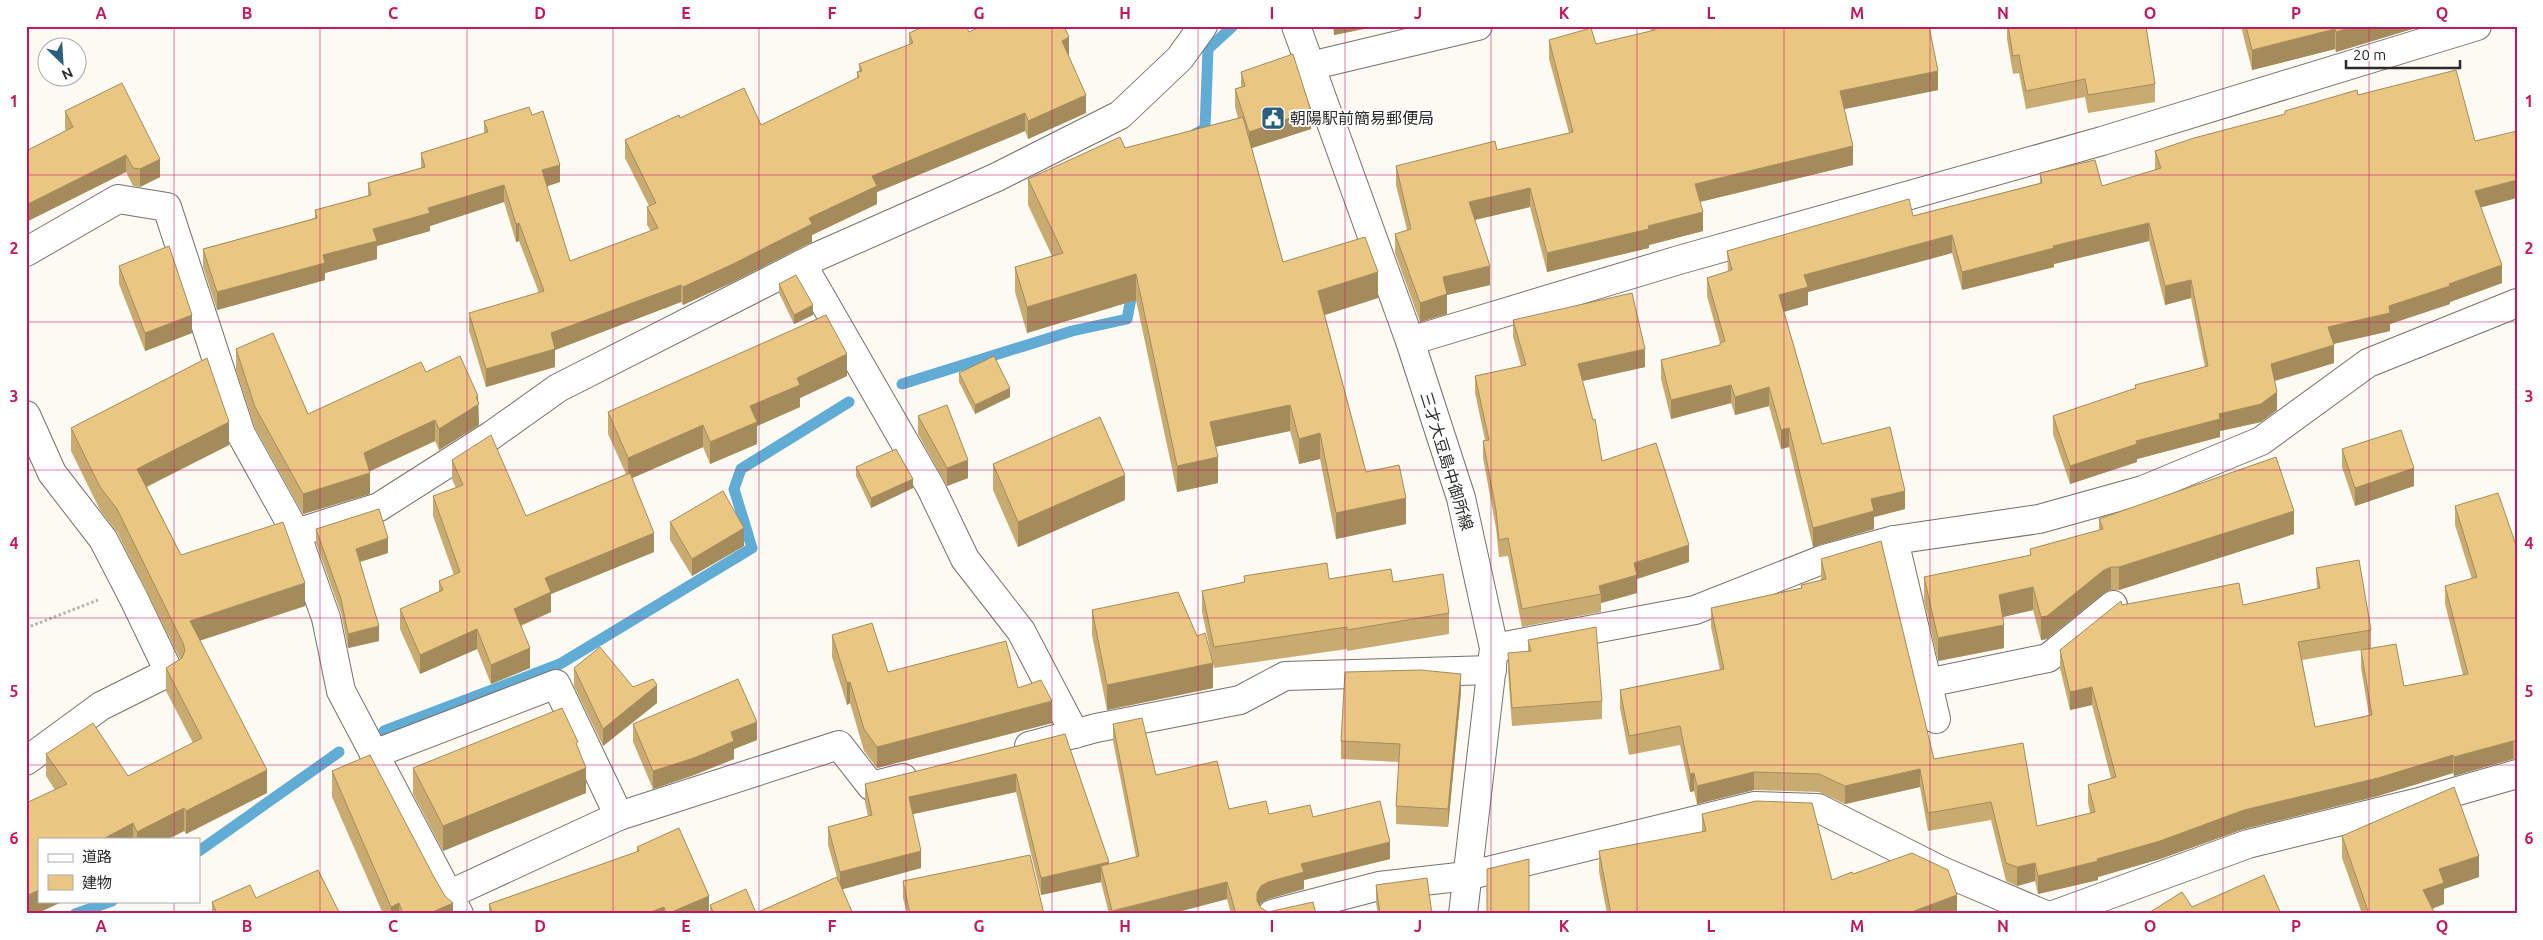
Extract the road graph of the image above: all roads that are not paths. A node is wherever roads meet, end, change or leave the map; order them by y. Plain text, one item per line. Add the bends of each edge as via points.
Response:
1 (1204, 26) edge
2 (1296, 26) edge
3 (1478, 26) edge
4 (2477, 26) edge
5 (1310, 66) junction
6 (26, 252) edge
7 (802, 264) junction
8 (2517, 303) edge
9 (1410, 341) junction
10 (26, 414) edge
11 (296, 533) junction
12 (1894, 540) junction
13 (2113, 605) edge
14 (1493, 659) junction
15 (1927, 683) junction
16 (1936, 719) dead end
17 (1075, 734) junction
18 (1002, 753) edge
19 (374, 754) junction
20 (26, 761) edge
21 (927, 772) edge
22 (2517, 774) edge
23 (619, 816) junction
24 (1467, 876) junction
25 (454, 904) edge
26 (1272, 914) edge
27 (1463, 914) edge
28 (2043, 914) edge
29 (2056, 914) edge

1 - 7 street via 1180,58 1120,115 998,177
2 - 5 street, 三才大豆島中御所線
3 - 5 street
4 - 9 street via 2102,141 1679,260
5 - 9 street, 三才大豆島中御所線
6 - 11 street via 118,198 168,207 241,434
7 - 11 street via 558,388 492,435 379,507
7 - 17 street via 932,488 965,559 1022,631
8 - 12 street via 2368,363 2261,441 2143,490 2039,519
9 - 14 street, 三才大豆島中御所線 via 1461,498
10 - 20 street via 52,473 103,539 169,672 101,706
11 - 19 street via 326,618 341,691
12 - 14 street via 1824,559 1695,610
12 - 15 street
13 - 15 street via 2048,658
14 - 17 street via 1285,676 1240,700
14 - 24 street, 三才大豆島中御所線
15 - 16 street
17 - 18 street
19 - 23 street via 556,684
19 - 25 street
21 - 23 street via 870,786 839,744
22 - 29 street via 2248,844
23 - 25 street
24 - 26 street via 1379,886
24 - 27 street, 三才大豆島中御所線
24 - 28 street via 1754,806 1818,808 1942,871

